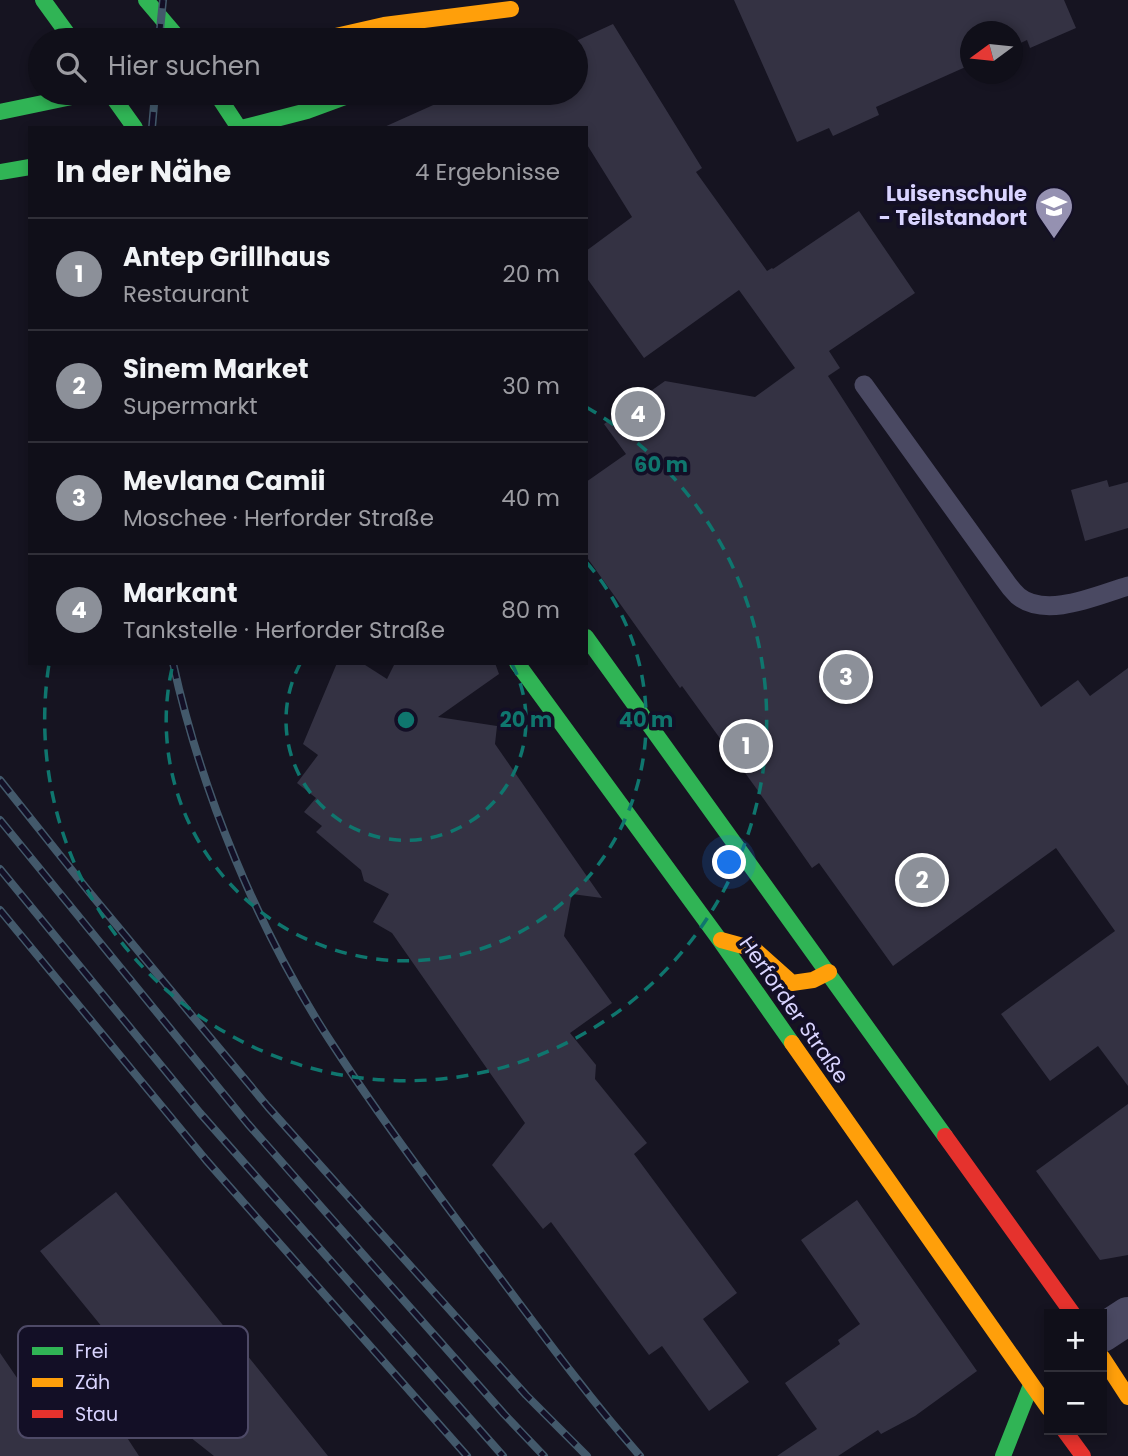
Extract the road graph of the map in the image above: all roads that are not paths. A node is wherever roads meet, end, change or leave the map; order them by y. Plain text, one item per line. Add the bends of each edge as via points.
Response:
1 (43, 0) edge
2 (146, 0) edge
3 (63, 28) edge
4 (170, 28) edge
5 (371, 28) edge
6 (478, 28) dead end
7 (36, 105) edge
8 (119, 105) edge
9 (224, 105) edge
10 (323, 105) edge
11 (0, 113) edge
12 (134, 126) edge
13 (239, 126) edge
14 (248, 126) edge
15 (28, 167) edge
16 (0, 172) edge
17 (864, 385) dead end
18 (1128, 586) edge
19 (588, 640) edge
20 (518, 665) edge
21 (719, 939) junction
22 (829, 972) junction
23 (1069, 1309) edge
24 (1128, 1316) edge
25 (1107, 1330) edge
26 (1107, 1365) edge
27 (1036, 1381) junction
28 (1128, 1397) edge
29 (1044, 1398) edge
30 (1068, 1435) edge
31 (1003, 1456) edge
32 (1083, 1456) edge

1 - 3 street
2 - 4 street
5 - 6 street via 516,7
7 - 11 street
8 - 12 street
9 - 13 street
10 - 14 street
15 - 16 street
17 - 18 lane via 1020,597 1040,605 1066,605
19 - 22 street
20 - 21 street, Herforder Straße
21 - 22 street via 754,949 792,984 806,985
21 - 27 street, Herforder Straße
22 - 23 street
24 - 25 street
26 - 28 street
27 - 29 street, Herforder Straße
27 - 31 street
30 - 32 street

